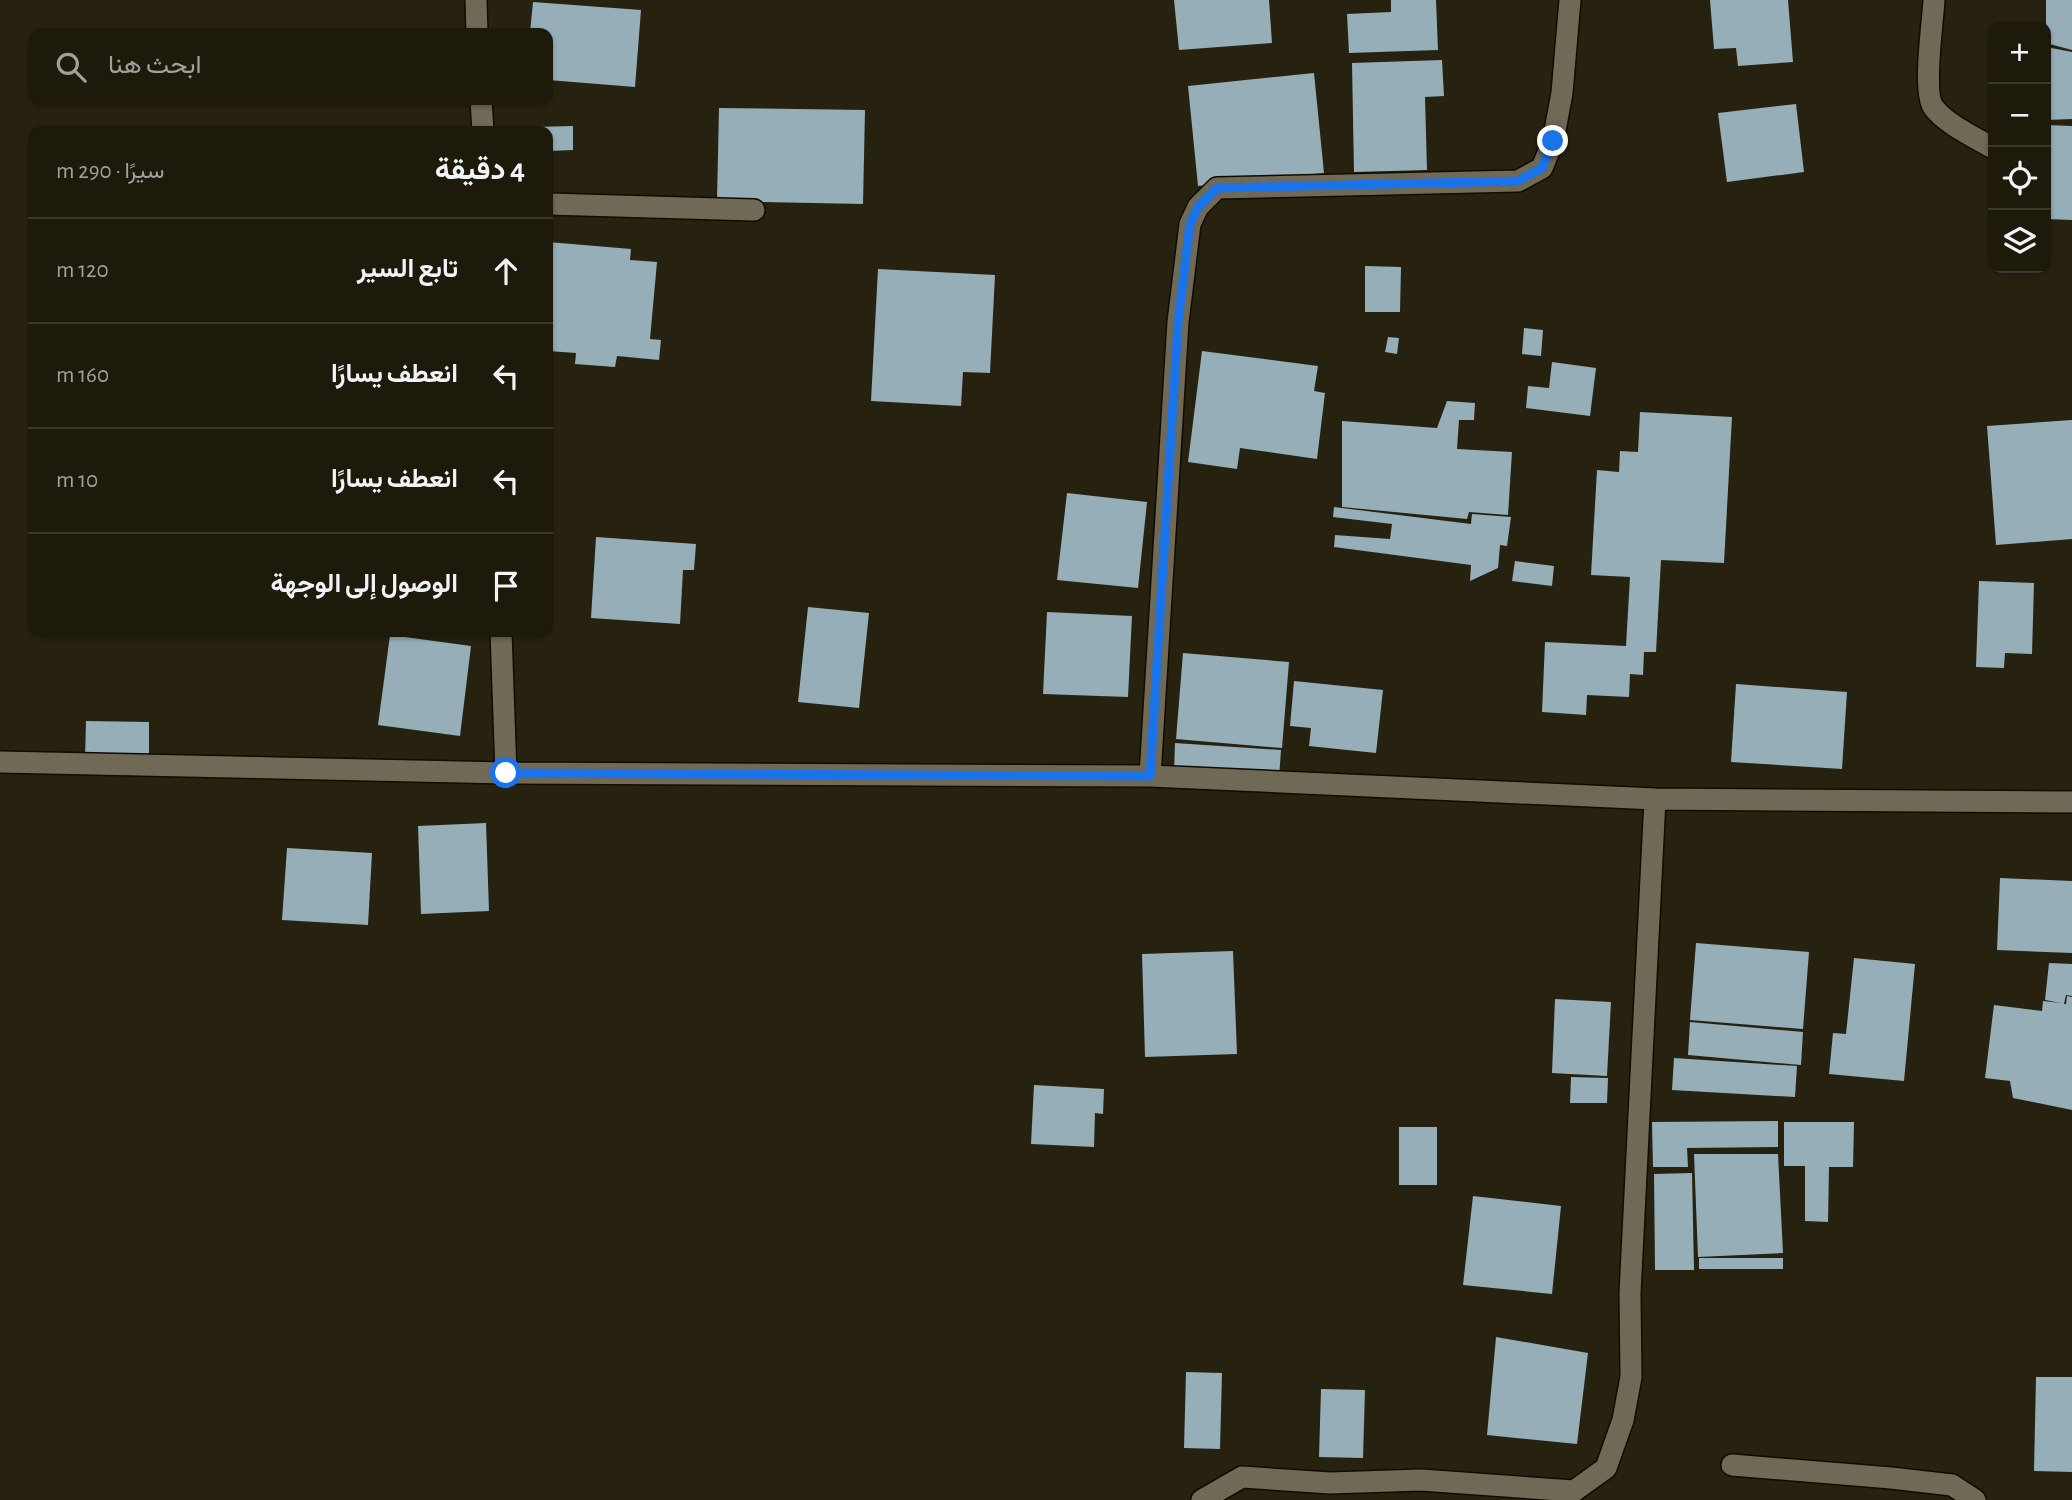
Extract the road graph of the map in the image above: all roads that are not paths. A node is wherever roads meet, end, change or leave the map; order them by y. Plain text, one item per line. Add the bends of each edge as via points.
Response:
1 (476, 0) edge
2 (1570, 0) edge
3 (1934, 0) edge
4 (477, 28) edge
5 (481, 105) edge
6 (483, 126) edge
7 (1991, 147) edge
8 (553, 204) edge
9 (754, 210) dead end
10 (502, 637) edge
11 (0, 762) edge
12 (506, 773) junction
13 (1150, 776) junction
14 (1656, 799) junction
15 (2072, 802) edge
16 (1732, 1465) dead end
17 (1202, 1500) edge
18 (1975, 1500) edge

1 - 4 street
2 - 13 street via 1562,93 1553,141 1542,168 1518,181 1217,188 1198,207 1190,224 1178,322
3 - 7 street via 1928,92 1933,107
5 - 6 street
8 - 9 street
10 - 12 street
11 - 12 street
12 - 13 street
13 - 14 street
14 - 15 street
14 - 17 street via 1630,1293 1631,1377 1623,1420 1606,1468 1574,1491 1420,1480 1330,1483 1242,1477
16 - 18 street via 1952,1485

